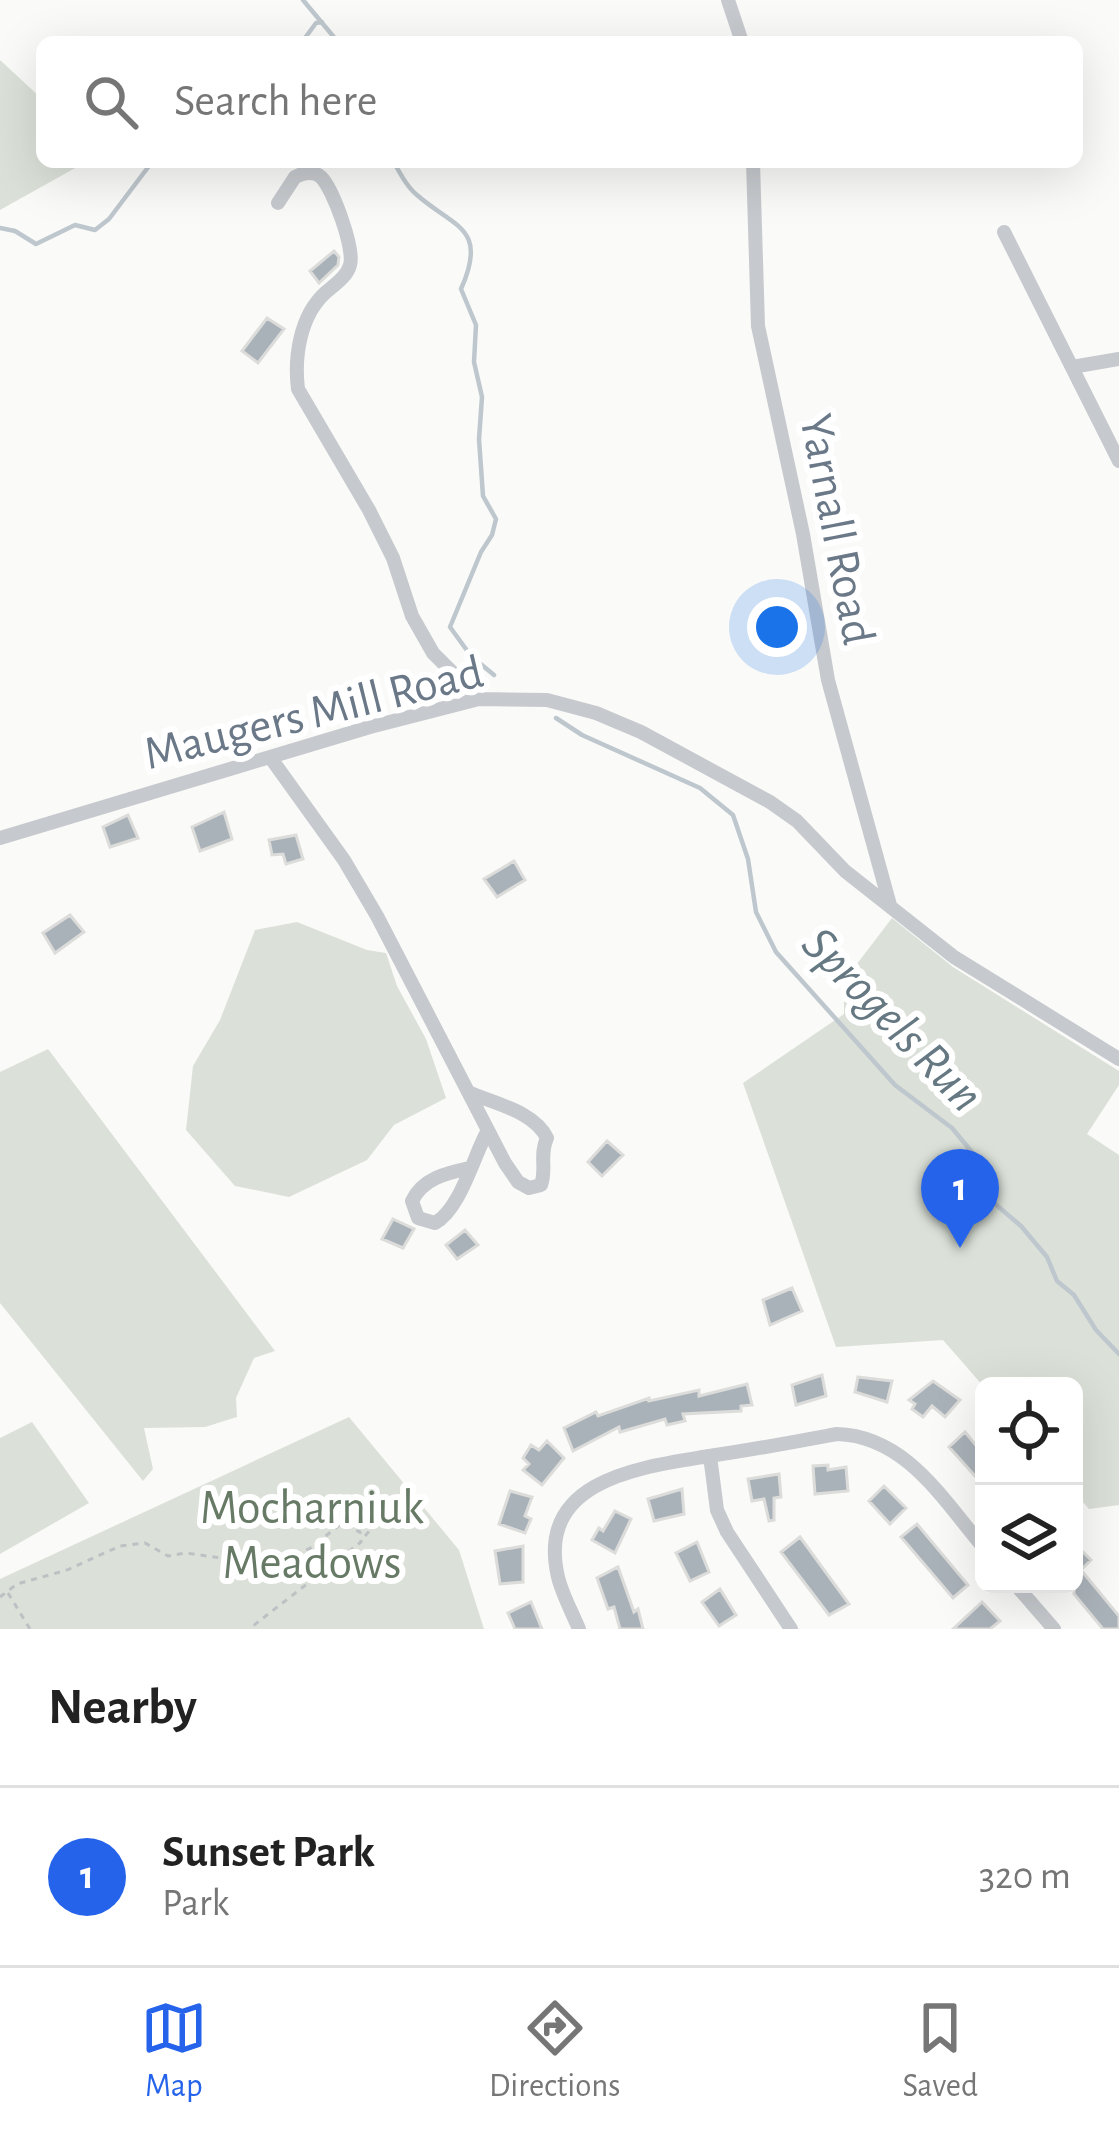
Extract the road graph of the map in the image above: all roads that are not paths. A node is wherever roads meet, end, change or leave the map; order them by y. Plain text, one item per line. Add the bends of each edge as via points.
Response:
1 (728, 0) edge
2 (740, 36) edge
3 (753, 168) edge
4 (278, 203) dead end
5 (1004, 232) dead end
6 (1119, 359) edge
7 (1072, 367) junction
8 (1119, 460) edge
9 (479, 699) junction
10 (269, 757) junction
11 (0, 838) edge
12 (890, 905) junction
13 (1119, 1059) edge
14 (468, 1092) junction
15 (488, 1130) junction
16 (470, 1168) junction
17 (710, 1456) junction
18 (975, 1538) edge
19 (1023, 1593) edge
20 (579, 1629) edge
21 (791, 1629) edge
22 (1054, 1629) edge

1 - 2 street
3 - 12 street, Yarnall Road via 758,326 828,680
4 - 9 street via 295,177 313,173 347,233 350,270 310,312 298,389 369,510 433,653
5 - 7 street
6 - 7 street
7 - 8 street
9 - 10 street, Maugers Mill Road
9 - 12 street, Maugers Mill Road via 547,700 640,732 770,802
10 - 11 street, Maugers Mill Road
10 - 14 street via 344,860
12 - 13 street, Maugers Mill Road via 954,956
14 - 15 street
14 - 15 street via 543,1129 541,1185 518,1182
15 - 16 street
16 - 16 street via 443,1219 418,1218 412,1201 421,1186
17 - 18 street via 837,1434 873,1439 903,1454
17 - 20 street via 605,1478 574,1503 556,1557
17 - 21 street via 727,1532
19 - 22 street

